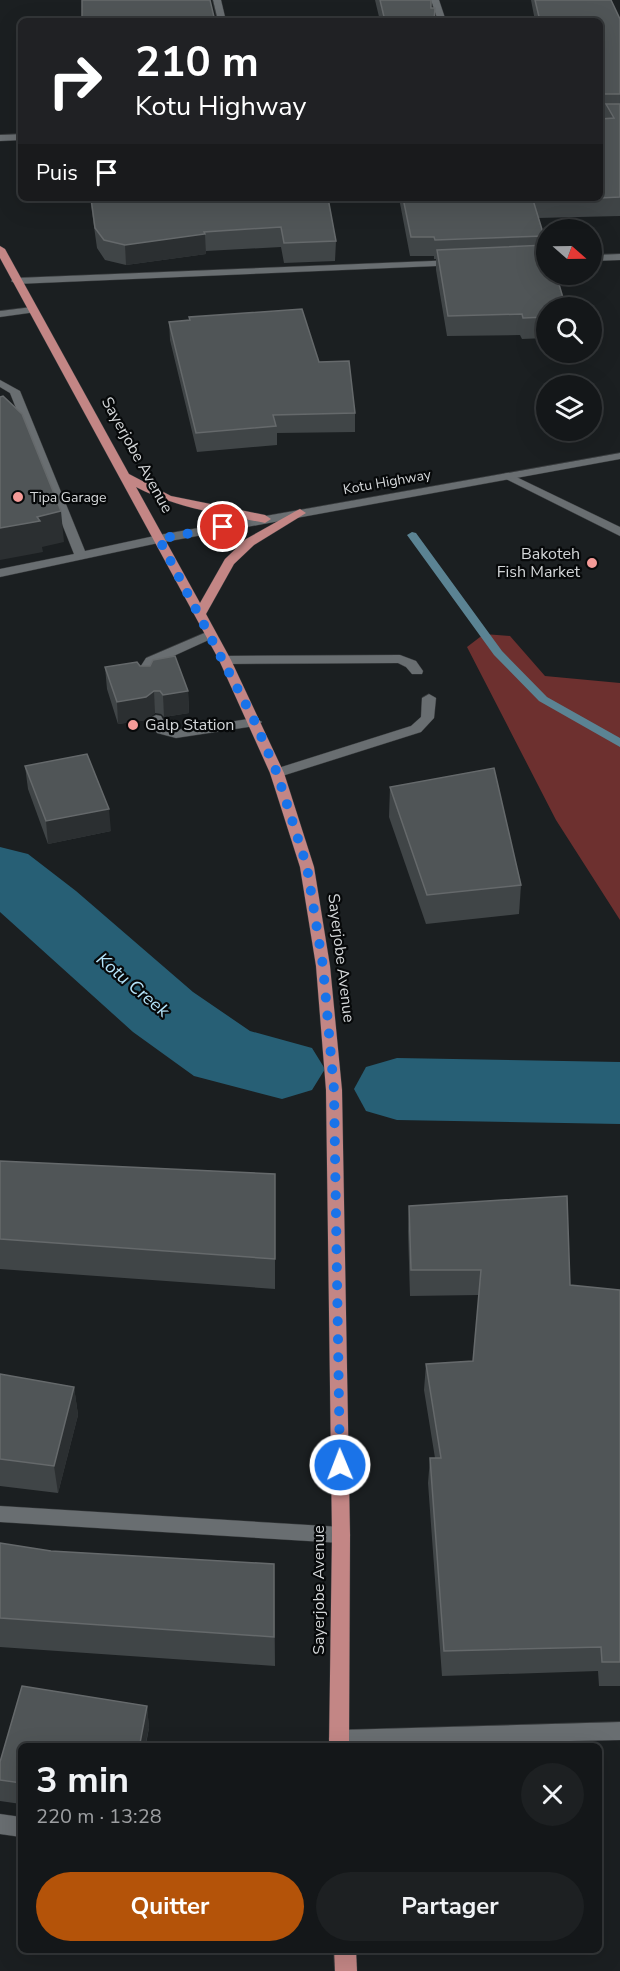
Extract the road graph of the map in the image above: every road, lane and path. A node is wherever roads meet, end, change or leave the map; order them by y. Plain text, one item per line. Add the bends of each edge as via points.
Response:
1 (217, 0) edge
2 (435, 0) edge
3 (221, 18) edge
4 (441, 18) edge
5 (603, 117) edge
6 (620, 117) edge
7 (18, 137) edge
8 (0, 138) edge
9 (0, 249) edge
10 (620, 257) edge
11 (602, 258) edge
12 (464, 263) edge
13 (16, 281) junction
14 (32, 310) junction
15 (0, 314) edge
16 (0, 383) edge
17 (620, 456) edge
18 (124, 476) junction
19 (508, 476) junction
20 (300, 513) junction
21 (265, 519) junction
22 (620, 532) edge
23 (159, 539) junction
24 (81, 556) junction
25 (0, 573) edge
26 (199, 615) junction
27 (209, 635) junction
28 (225, 660) junction
29 (417, 671) dead end
30 (146, 683) edge
31 (429, 698) dead end
32 (156, 718) dead end
33 (255, 722) junction
34 (277, 773) junction
35 (0, 1514) edge
36 (341, 1535) junction
37 (620, 1731) edge
38 (339, 1743) edge
39 (0, 1824) edge
40 (18, 1827) edge
41 (345, 1953) edge
42 (346, 1971) edge

1 - 3 street
2 - 4 street
5 - 6 street
7 - 8 street
9 - 13 main road, Sayerjobe Avenue
10 - 11 street
12 - 13 street
13 - 14 main road, Sayerjobe Avenue
14 - 15 street
14 - 18 main road, Sayerjobe Avenue
16 - 24 street via 15,391
17 - 19 street, Kotu Highway
18 - 21 main road via 167,498
18 - 23 main road, Sayerjobe Avenue
19 - 20 street, Kotu Highway
19 - 22 street
20 - 21 street, Kotu Highway
20 - 26 main road via 250,542 229,562
21 - 23 street, Kotu Highway
23 - 24 street, Kotu Highway
23 - 26 main road, Sayerjobe Avenue
24 - 25 street, Kotu Highway
26 - 27 main road, Sayerjobe Avenue
27 - 28 main road, Sayerjobe Avenue
27 - 30 street via 151,661 143,672
28 - 29 street via 400,658
28 - 33 main road, Sayerjobe Avenue
31 - 34 street via 427,718 416,729
32 - 33 street via 162,730 176,734
33 - 34 main road, Sayerjobe Avenue
34 - 36 main road, Sayerjobe Avenue via 307,867 323,966 334,1090
35 - 36 street
36 - 38 main road, Sayerjobe Avenue
37 - 38 street
39 - 40 street
41 - 42 main road

